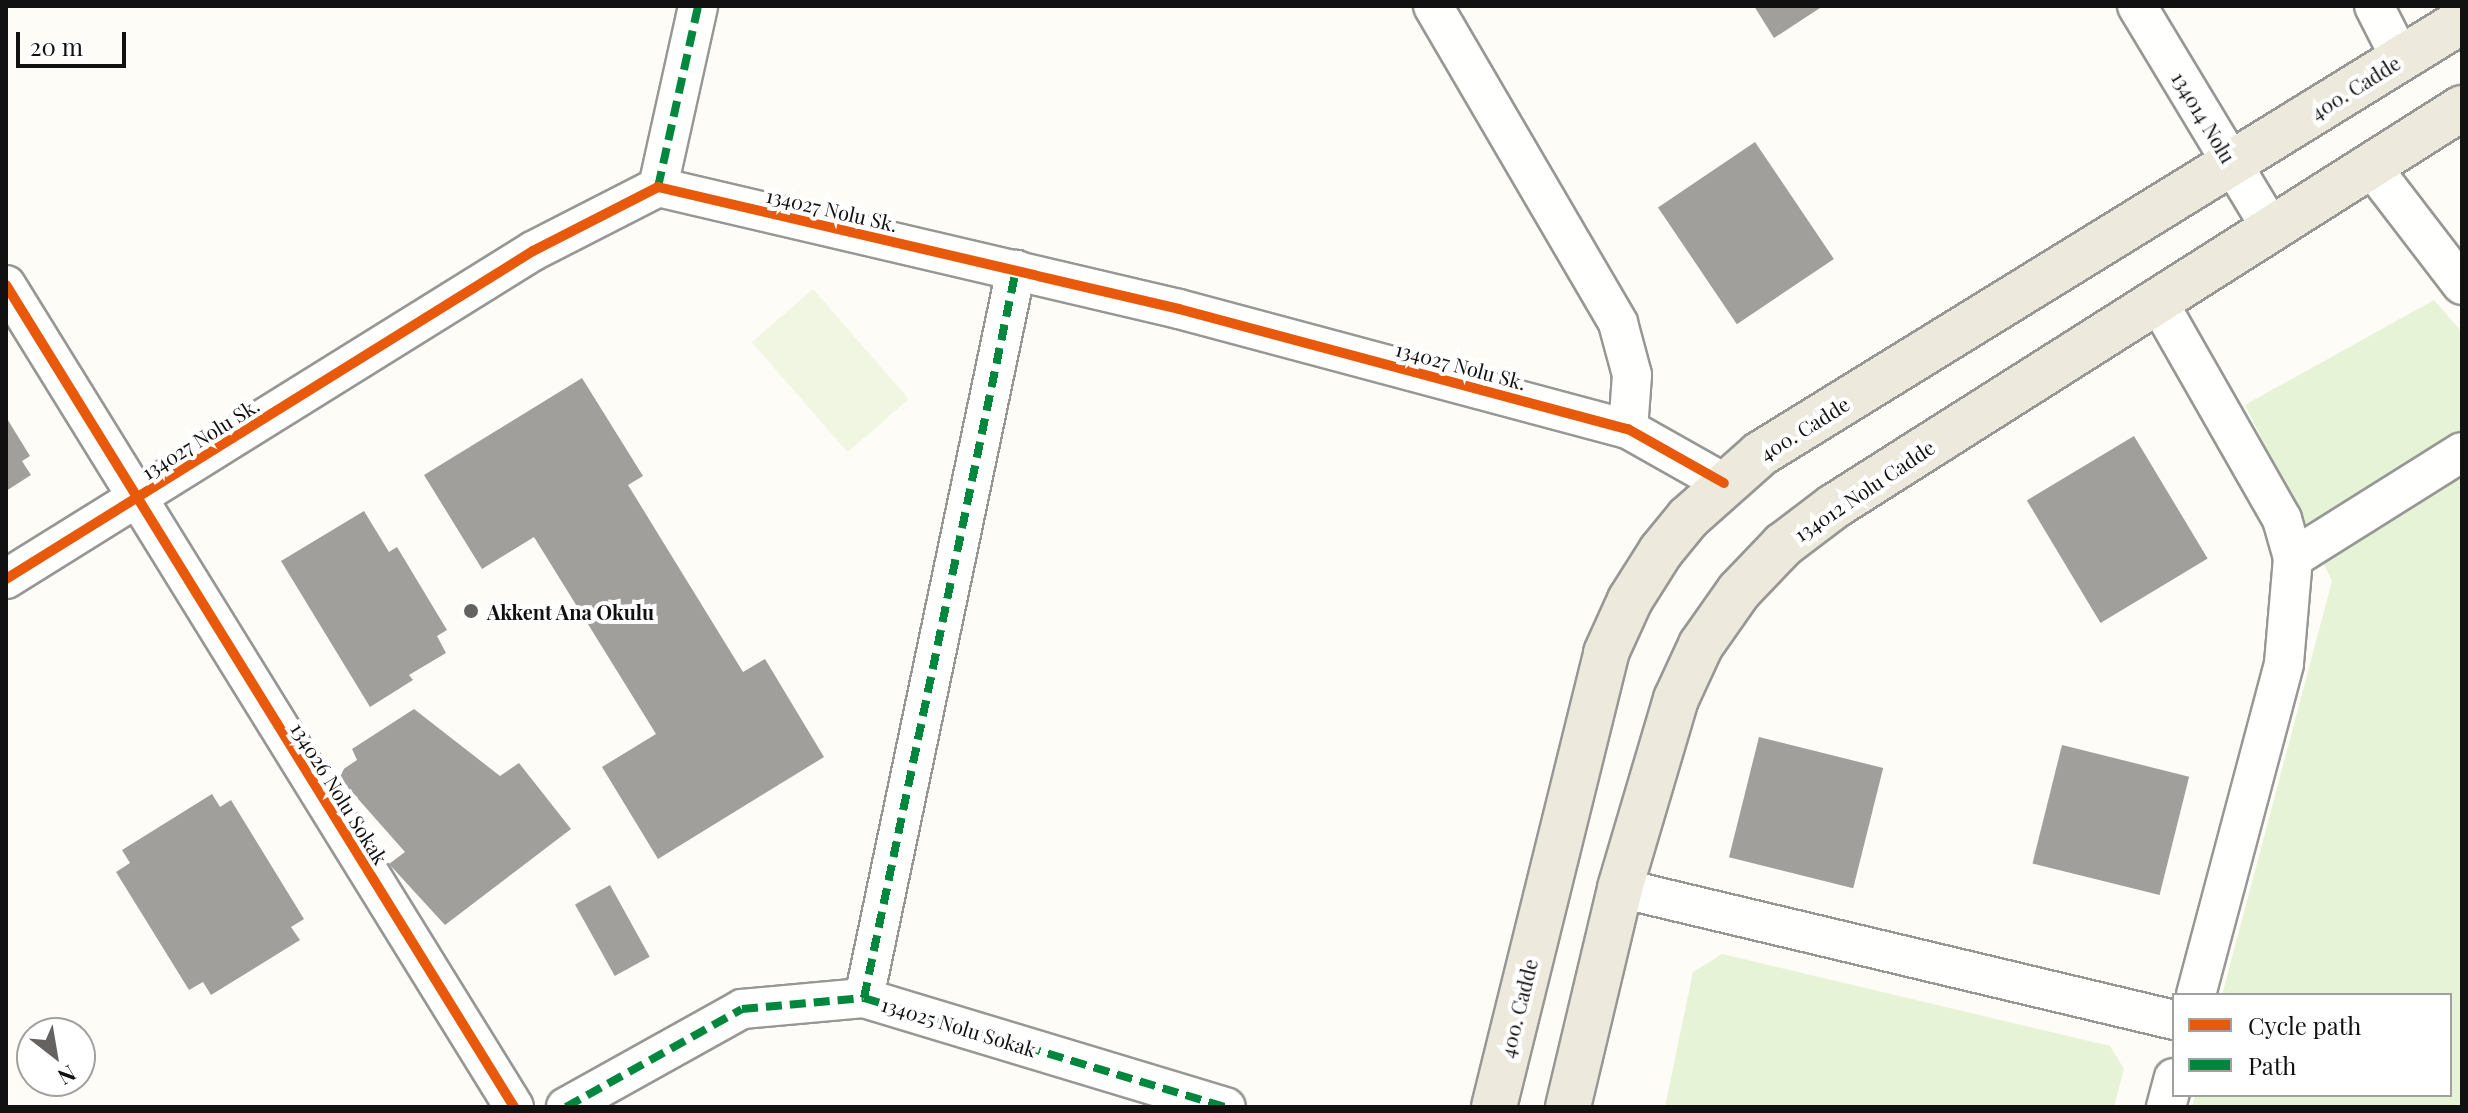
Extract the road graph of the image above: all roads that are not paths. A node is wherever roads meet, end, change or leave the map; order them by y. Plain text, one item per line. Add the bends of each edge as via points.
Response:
1 (698, 6) edge
2 (1433, 6) edge
3 (2137, 6) edge
4 (2374, 6) edge
5 (2462, 21) edge
6 (2401, 59) junction
7 (2462, 108) edge
8 (2232, 163) junction
9 (2370, 165) junction
10 (658, 187) junction
11 (2271, 228) junction
12 (1016, 270) junction
13 (6, 285) edge
14 (2462, 285) edge
15 (2157, 300) junction
16 (1628, 429) junction
17 (2462, 452) edge
18 (1724, 483) junction
19 (137, 498) junction
20 (2293, 558) junction
21 (6, 579) edge
22 (1620, 888) junction
23 (2197, 993) edge
24 (864, 998) junction
25 (2172, 1020) edge
26 (2172, 1085) edge
27 (1168, 1100) edge
28 (514, 1107) edge
29 (566, 1107) edge
30 (1226, 1107) edge
31 (1494, 1107) edge
32 (1568, 1107) edge
33 (2166, 1107) edge

1 - 10 street
2 - 16 street via 1618,323 1632,375
3 - 8 street, 134014 Nolu
4 - 6 street
5 - 6 main road, 400. Cadde
6 - 8 main road, 400. Cadde
7 - 9 main road, 134012 Nolu Cadde
8 - 11 street, 134014 Nolu
8 - 18 main road, 400. Cadde via 1760,454
9 - 11 main road, 134012 Nolu Cadde
9 - 14 street
10 - 12 street, 134027 Nolu Sk.
10 - 19 street, 134027 Nolu Sk. via 533,251
11 - 15 main road, 134012 Nolu Cadde
12 - 16 street, 134027 Nolu Sk.
12 - 24 street
13 - 19 street, 134026 Nolu Sokak
15 - 20 street via 2282,519
15 - 22 main road, 134012 Nolu Cadde via 1833,507 1783,545 1739,591 1701,645 1676,699
16 - 18 street, 134027 Nolu Sk.
17 - 20 street
18 - 31 main road, 400. Cadde via 1661,551 1630,600 1606,653
19 - 21 street, 134027 Nolu Sk.
19 - 28 street, 134026 Nolu Sokak
20 - 23 street via 2284,664
22 - 25 street
22 - 32 main road, 134012 Nolu Cadde
24 - 27 street, 134025 Nolu Sokak
24 - 29 street, 134025 Nolu Sokak via 742,1009
26 - 33 street
27 - 30 street, 134025 Nolu Sokak

